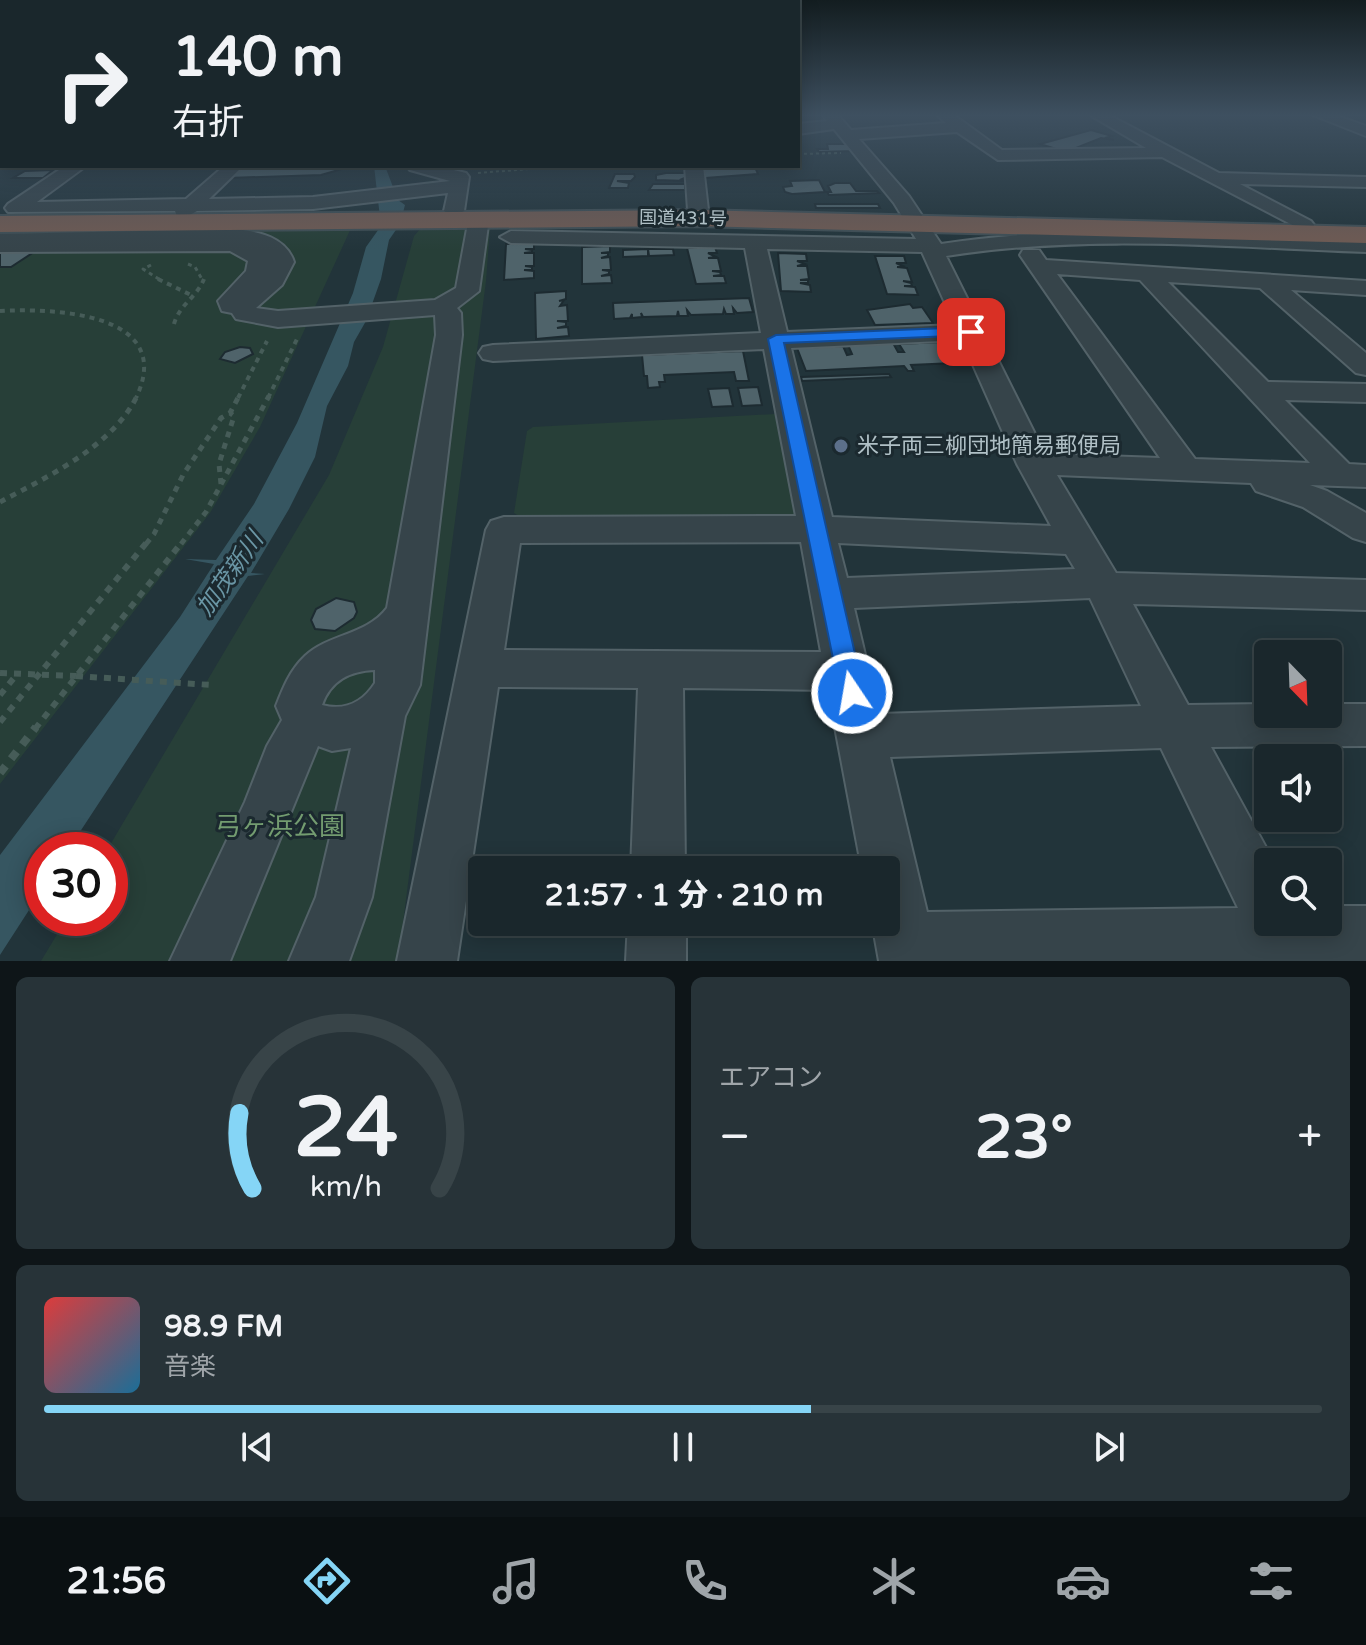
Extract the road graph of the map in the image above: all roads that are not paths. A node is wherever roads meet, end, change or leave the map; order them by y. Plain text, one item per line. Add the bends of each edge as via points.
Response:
1 (868, 160) edge
2 (1179, 160) edge
3 (232, 168) edge
4 (418, 168) edge
5 (694, 168) edge
6 (77, 176) edge
7 (1213, 178) junction
8 (216, 182) junction
9 (1366, 182) edge
10 (185, 183) dead end
11 (350, 202) junction
12 (452, 203) junction
13 (186, 210) junction
14 (698, 210) junction
15 (4, 216) edge
16 (1304, 225) junction
17 (1366, 227) edge
18 (923, 233) junction
19 (1366, 235) edge
20 (511, 237) dead end
21 (1019, 238) junction
22 (0, 240) edge
23 (755, 242) junction
24 (0, 246) edge
25 (1366, 246) edge
26 (1040, 266) junction
27 (1147, 274) junction
28 (1268, 283) junction
29 (1366, 288) edge
30 (243, 306) junction
31 (441, 307) junction
32 (971, 332) junction
33 (776, 339) junction
34 (493, 353) dead end
35 (1366, 367) edge
36 (1261, 391) junction
37 (1366, 393) edge
38 (1034, 464) junction
39 (1185, 469) junction
40 (1233, 471) junction
41 (1353, 476) edge
42 (817, 529) junction
43 (1366, 529) edge
44 (1078, 541) junction
45 (1104, 585) junction
46 (831, 594) junction
47 (1366, 595) edge
48 (407, 613) junction
49 (350, 655) junction
50 (479, 668) junction
51 (661, 670) junction
52 (847, 671) junction
53 (391, 690) junction
54 (306, 722) junction
55 (1366, 725) edge
56 (1173, 726) junction
57 (861, 736) junction
58 (658, 856) edge
59 (1254, 892) edge
60 (1254, 934) edge
61 (1342, 934) edge
62 (1366, 935) edge
63 (657, 936) edge
64 (907, 951) edge
65 (200, 961) edge
66 (319, 961) edge
67 (427, 961) edge
68 (656, 961) edge

1 - 18 street
2 - 7 street
3 - 8 street
4 - 12 street
5 - 14 street
6 - 15 street via 47,186
7 - 9 street
7 - 16 street
8 - 10 street
8 - 13 street
11 - 12 highway, 国道431号
11 - 12 street
11 - 13 highway, 国道431号
11 - 15 highway, 国道431号
12 - 14 highway, 国道431号
12 - 18 highway, 国道431号
12 - 31 street via 473,236 467,291
13 - 15 highway, 国道431号
14 - 18 highway, 国道431号
16 - 17 highway, 国道431号
16 - 18 highway, 国道431号
18 - 19 highway, 国道431号
18 - 21 street
18 - 23 street
18 - 32 street
20 - 23 street
21 - 25 street
21 - 26 street
22 - 30 street via 250,236 280,253 282,260 271,281
23 - 33 street
24 - 30 street via 232,245 260,259 257,273 230,301 231,306
26 - 27 street
26 - 39 street
27 - 28 street
27 - 36 street
28 - 29 street
28 - 35 street
30 - 31 street via 245,314 301,327 390,310
31 - 48 street via 448,313 449,335
32 - 33 street
32 - 38 street
33 - 34 street
33 - 42 street
36 - 37 street
36 - 41 street
38 - 39 street
38 - 44 street
39 - 40 street
40 - 41 street
40 - 43 street via 1315,499
42 - 44 street
42 - 46 street
42 - 50 street via 504,530
44 - 45 street
45 - 46 street
45 - 47 street
45 - 56 street
46 - 52 street
48 - 49 street via 393,632
48 - 53 street
49 - 53 street via 378,652 396,661
49 - 54 street via 322,667 306,687 299,706
50 - 51 street
50 - 67 street
51 - 52 street
51 - 58 street
52 - 57 street
53 - 54 street via 359,726 325,731
53 - 66 street via 344,897
54 - 65 street
55 - 56 street
56 - 57 street
56 - 59 street
57 - 64 street
60 - 64 street
61 - 62 street
63 - 68 street

